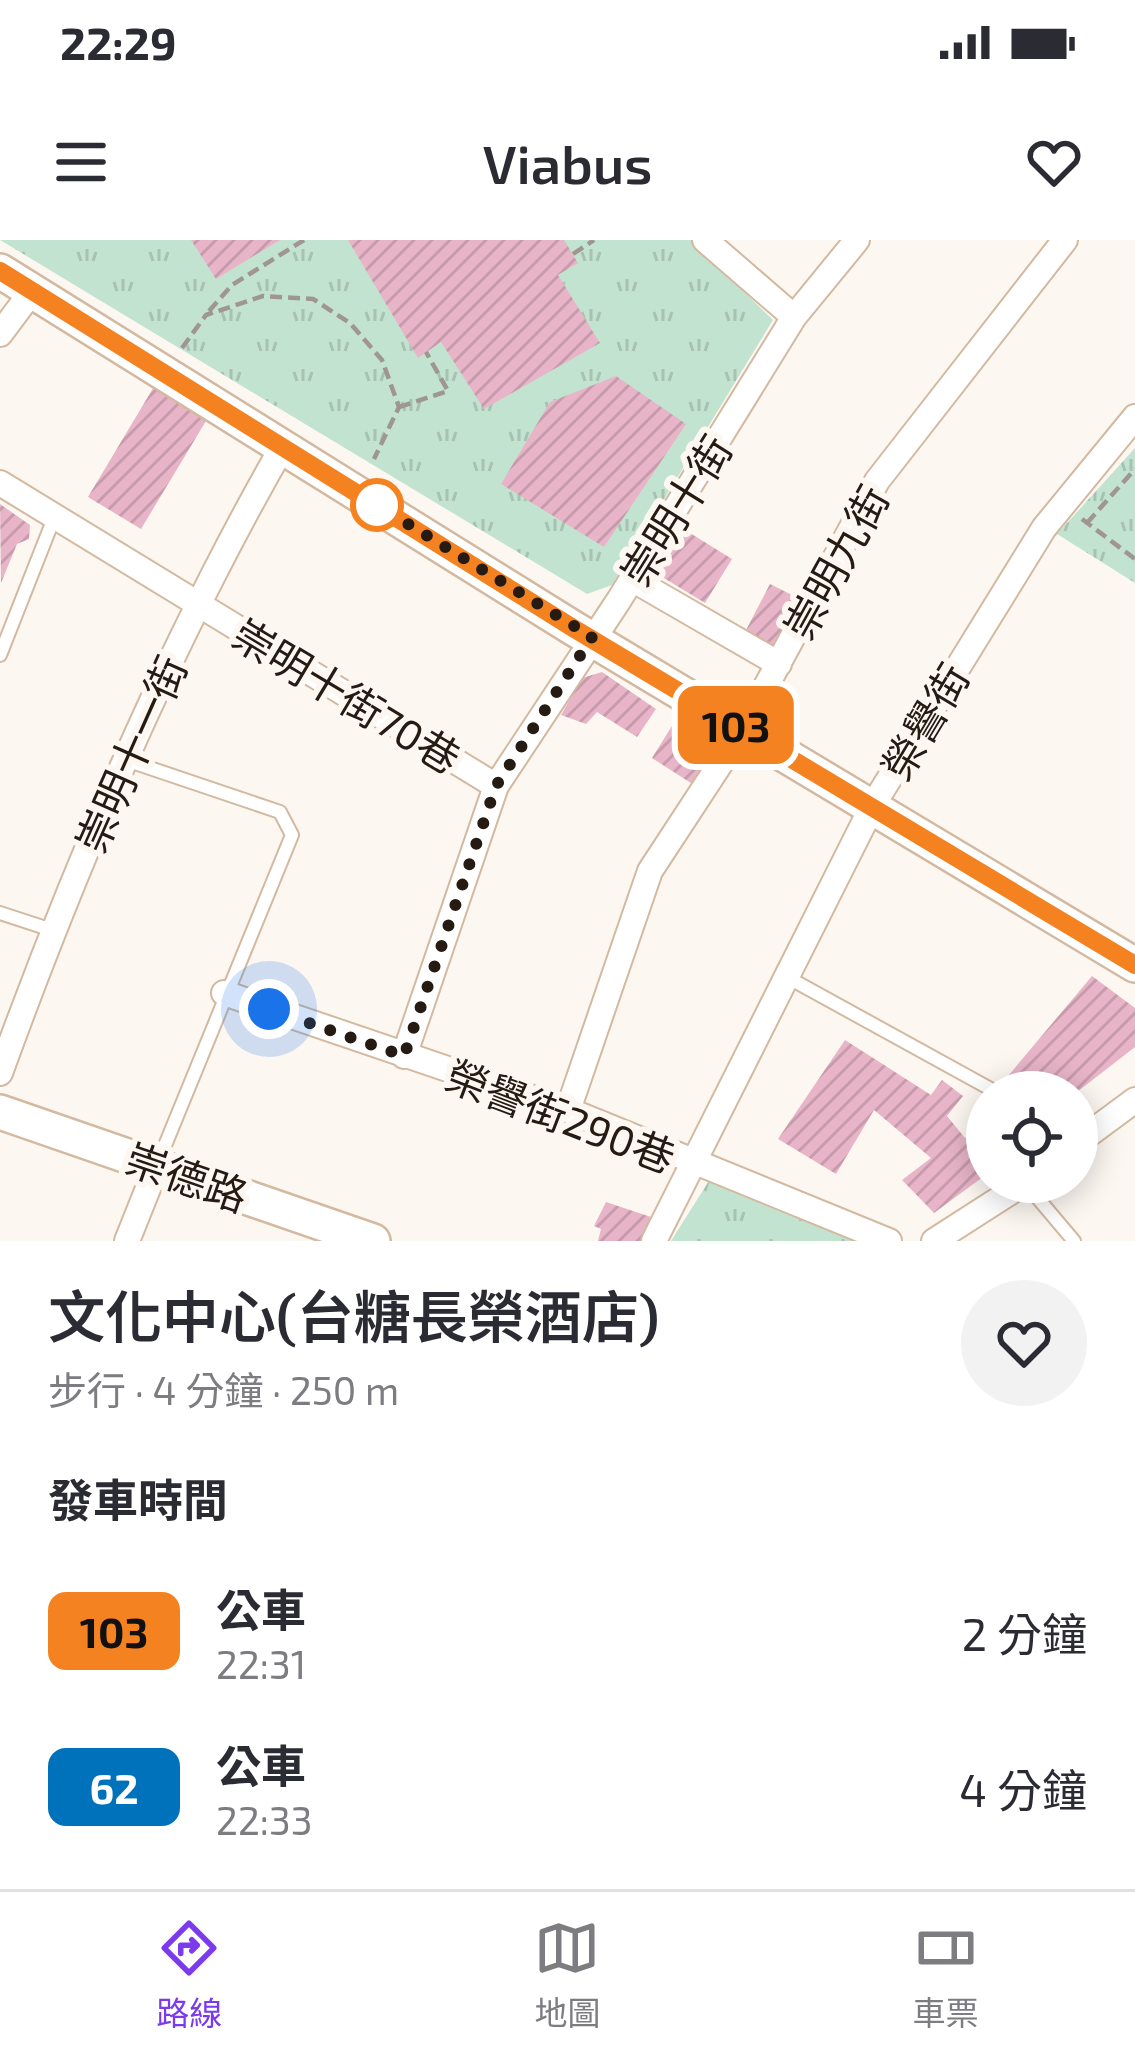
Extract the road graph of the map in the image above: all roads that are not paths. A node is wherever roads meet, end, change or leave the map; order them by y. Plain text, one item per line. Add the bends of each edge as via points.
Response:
1 (705, 240) edge
2 (856, 240) edge
3 (1065, 240) edge
4 (0, 271) edge
5 (33, 290) junction
6 (794, 316) junction
7 (0, 334) edge
8 (1135, 417) edge
9 (283, 446) junction
10 (0, 483) edge
11 (55, 517) junction
12 (636, 572) junction
13 (197, 605) junction
14 (592, 637) junction
15 (0, 655) edge
16 (779, 664) junction
17 (743, 729) junction
18 (127, 760) junction
19 (496, 786) junction
20 (873, 806) junction
21 (0, 913) edge
22 (52, 930) junction
23 (1135, 965) edge
24 (785, 976) junction
25 (224, 993) junction
26 (404, 1056) junction
27 (0, 1073) edge
28 (966, 1076) edge
29 (1135, 1100) edge
30 (568, 1110) junction
31 (0, 1112) edge
32 (1098, 1126) edge
33 (157, 1166) junction
34 (694, 1166) junction
35 (993, 1203) edge
36 (1042, 1203) edge
37 (128, 1241) edge
38 (373, 1241) edge
39 (654, 1241) edge
40 (889, 1241) edge
41 (934, 1241) edge
42 (1074, 1241) edge

1 - 6 street
2 - 6 street, 崇明十街
3 - 16 street, 崇明九街 via 877,481
4 - 5 street
5 - 7 street
5 - 9 street
6 - 12 street, 崇明十街
8 - 20 street, 榮譽街 via 977,631
9 - 13 street, 崇明十一街
9 - 14 street
10 - 11 street, 崇明十街70巷
11 - 13 street, 崇明十街70巷
11 - 15 lane
12 - 14 street, 崇明十街
12 - 16 street via 644,586
13 - 18 street, 崇明十一街
13 - 19 street, 崇明十街70巷
14 - 17 street
14 - 19 street, 崇明十街
16 - 17 street, 崇明九街
17 - 20 street
17 - 30 street, 崇明九街 via 650,871
18 - 22 street, 崇明十一街
18 - 25 lane via 280,812 292,835
19 - 26 street, 崇明十街
20 - 23 street
20 - 24 street, 榮譽街
21 - 22 lane
22 - 27 street, 崇明十一街
24 - 28 lane
24 - 34 street, 榮譽街
25 - 26 street, 榮譽街290巷
25 - 33 lane
26 - 30 street, 榮譽街290巷
29 - 32 street
30 - 34 street, 榮譽街290巷
31 - 33 street, 崇德路
33 - 37 street
33 - 38 street, 崇德路
34 - 39 street, 榮譽街
34 - 40 street, 榮譽街290巷
35 - 41 street
36 - 42 lane

